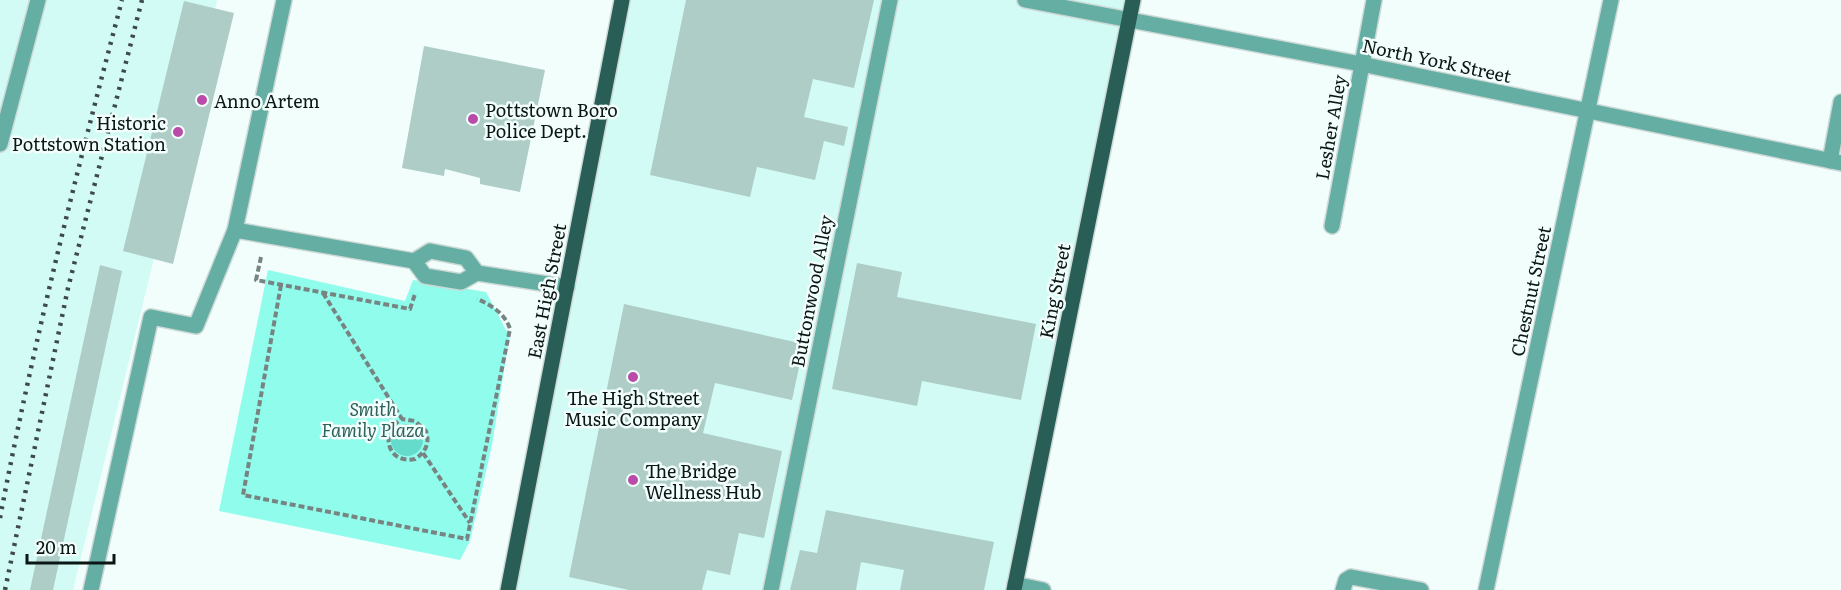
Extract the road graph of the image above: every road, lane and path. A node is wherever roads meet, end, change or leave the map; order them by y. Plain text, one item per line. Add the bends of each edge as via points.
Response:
1 (38, 0) edge
2 (284, 0) edge
3 (622, 0) edge
4 (890, 0) edge
5 (1024, 0) edge
6 (1133, 0) edge
7 (1374, 0) edge
8 (1611, 0) edge
9 (1129, 20) junction
10 (1361, 64) junction
11 (1841, 102) edge
12 (1589, 111) junction
13 (0, 144) edge
14 (1835, 162) edge
15 (1332, 226) dead end
16 (235, 230) junction
17 (414, 261) junction
18 (477, 273) junction
19 (256, 280) dead end
20 (281, 285) junction
21 (418, 286) dead end
22 (567, 287) junction
23 (322, 293) junction
24 (470, 296) dead end
25 (402, 420) junction
26 (423, 453) junction
27 (470, 524) junction
28 (1015, 587) edge
29 (511, 589) edge
30 (91, 590) edge
31 (771, 590) edge
32 (1043, 590) edge
33 (1343, 590) edge
34 (1421, 590) edge
35 (1486, 590) edge

1 - 13 street
2 - 16 street
3 - 22 main road, East High Street
4 - 31 street, Buttonwood Alley
5 - 9 street, North York Street
6 - 9 main road, King Street
7 - 10 street, Lesher Alley
8 - 12 street, Chestnut Street
9 - 10 street, North York Street
9 - 28 main road, King Street
10 - 12 street, North York Street
10 - 15 street, Lesher Alley
11 - 14 street
12 - 14 street, North York Street
12 - 35 street, Chestnut Street
16 - 17 street
16 - 30 street via 196,326 151,317
17 - 18 street via 425,276 461,282
17 - 18 street via 430,251 466,258
18 - 22 street
19 - 20 path
20 - 23 path
20 - 27 path via 243,495 467,539
21 - 23 path via 410,309
22 - 29 main road, East High Street
23 - 25 path
24 - 27 path via 486,302 507,319 510,329
25 - 26 path via 415,421 426,431 428,442
25 - 26 path via 389,434 392,452 403,460 415,459
26 - 27 path
28 - 32 street
33 - 34 street via 1351,577

